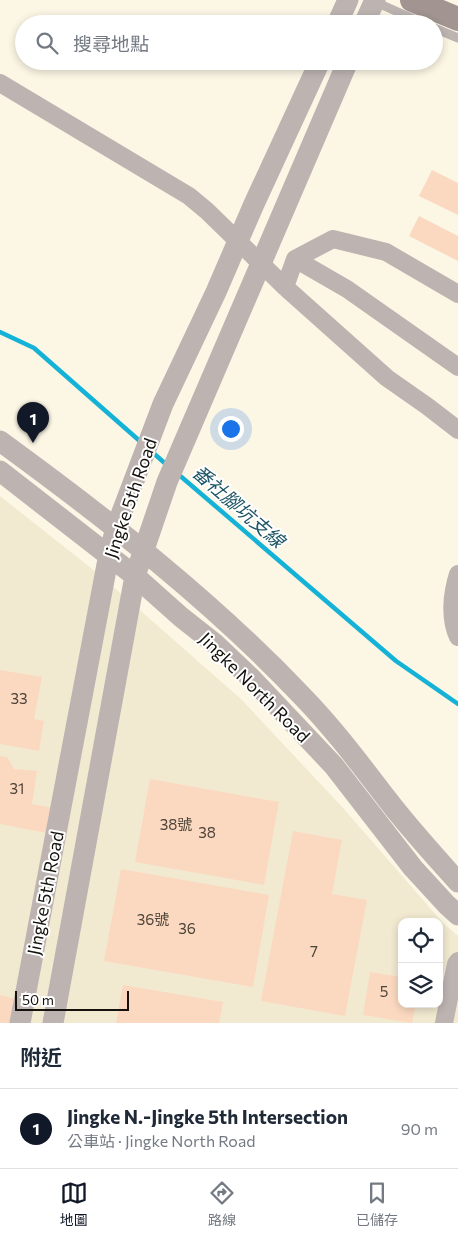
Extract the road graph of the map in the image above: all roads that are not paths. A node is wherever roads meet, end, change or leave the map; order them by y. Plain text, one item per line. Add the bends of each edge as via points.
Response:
1 (348, 0) edge
2 (412, 0) edge
3 (373, 1) edge
4 (341, 15) edge
5 (368, 15) edge
6 (405, 15) edge
7 (458, 20) edge
8 (443, 32) edge
9 (458, 38) edge
10 (316, 70) edge
11 (344, 70) edge
12 (0, 83) edge
13 (295, 259) junction
14 (285, 287) junction
15 (458, 294) edge
16 (458, 367) edge
17 (458, 430) edge
18 (0, 441) edge
19 (0, 471) edge
20 (116, 528) junction
21 (144, 551) junction
22 (109, 554) junction
23 (458, 574) edge
24 (135, 576) junction
25 (458, 636) edge
26 (458, 882) edge
27 (458, 915) edge
28 (458, 961) edge
29 (20, 1023) edge
30 (53, 1023) edge
31 (444, 1023) edge

1 - 4 street
2 - 7 main road
3 - 5 street
3 - 6 lane
8 - 9 lane
10 - 20 street, Jingke 5th Road via 163,404
11 - 21 street, Jingke 5th Road via 167,482
12 - 14 street via 188,196
13 - 14 street
13 - 15 street via 333,239 386,252
13 - 16 street via 348,289
14 - 17 street via 387,378
18 - 20 street, Jingke North Road
19 - 22 street, Jingke North Road
20 - 21 street, Jingke North Road
20 - 22 street, Jingke 5th Road
21 - 24 street, Jingke 5th Road
21 - 26 street, Jingke North Road via 240,635 303,697
22 - 24 street, Jingke North Road
22 - 29 street, Jingke 5th Road
23 - 25 street via 452,616
24 - 27 street, Jingke North Road via 251,678 334,766 414,868
24 - 30 street, Jingke 5th Road
28 - 31 street

